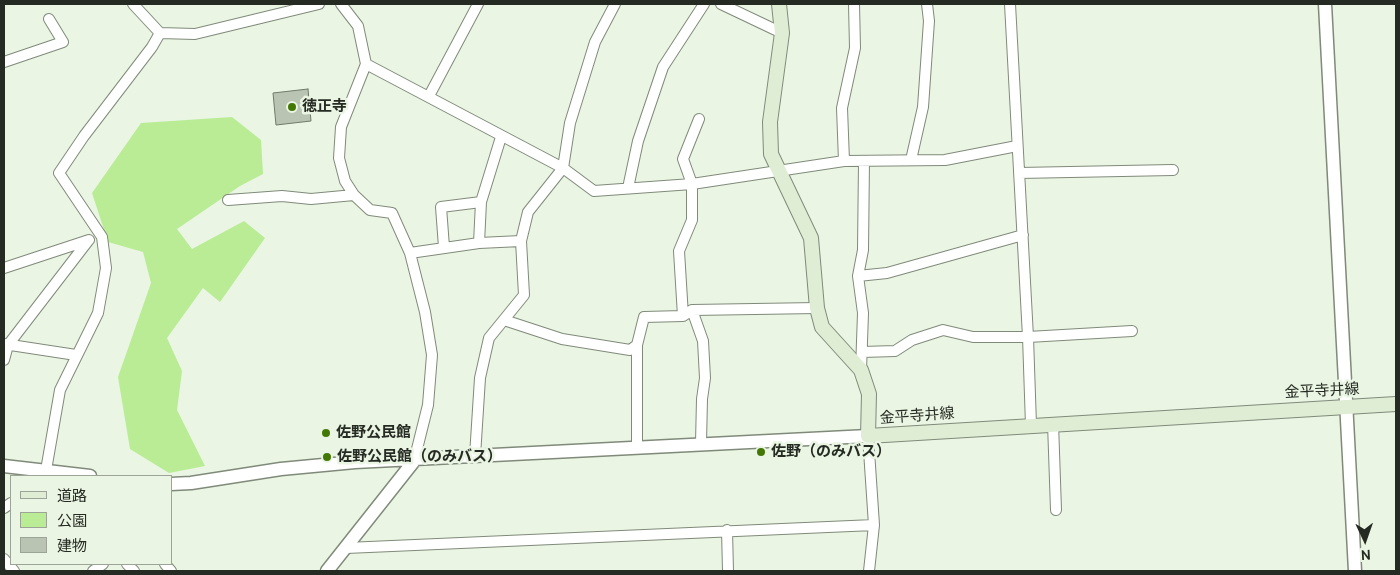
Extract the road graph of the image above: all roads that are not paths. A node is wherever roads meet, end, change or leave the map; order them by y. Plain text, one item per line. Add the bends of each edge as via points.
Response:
1 (133, 4) edge
2 (319, 4) edge
3 (342, 4) edge
4 (478, 4) edge
5 (615, 4) edge
6 (704, 4) edge
7 (721, 4) edge
8 (779, 4) edge
9 (854, 4) edge
10 (928, 4) edge
11 (1010, 4) edge
12 (1325, 4) edge
13 (49, 19) dead end
14 (160, 33) junction
15 (782, 33) junction
16 (4, 62) edge
17 (366, 64) junction
18 (429, 96) junction
19 (699, 119) dead end
20 (501, 137) junction
21 (1017, 146) junction
22 (844, 160) junction
23 (911, 160) junction
24 (864, 161) junction
25 (563, 168) junction
26 (1173, 170) dead end
27 (780, 171) junction
28 (1019, 173) junction
29 (692, 184) junction
30 (628, 188) junction
31 (354, 195) junction
32 (228, 200) dead end
33 (482, 202) junction
34 (1023, 235) junction
35 (102, 237) junction
36 (88, 241) junction
37 (521, 241) junction
38 (479, 243) junction
39 (444, 248) junction
40 (410, 254) junction
41 (4, 268) edge
42 (858, 276) junction
43 (818, 308) junction
44 (688, 313) junction
45 (504, 320) junction
46 (1132, 331) dead end
47 (1028, 337) junction
48 (6, 345) edge
49 (637, 345) junction
50 (862, 352) junction
51 (76, 356) junction
52 (4, 360) edge
53 (861, 370) junction
54 (1396, 404) edge
55 (1347, 406) junction
56 (1053, 423) junction
57 (1031, 425) junction
58 (868, 436) junction
59 (701, 443) junction
60 (637, 448) junction
61 (475, 456) junction
62 (414, 461) junction
63 (4, 466) edge
64 (48, 475) edge
65 (172, 484) edge
66 (1056, 510) dead end
67 (874, 525) junction
68 (727, 530) junction
69 (346, 548) junction
70 (1355, 570) edge
71 (326, 571) edge
72 (728, 571) edge
73 (869, 571) edge

1 - 14 street
2 - 14 street via 195,34
3 - 17 street via 358,26
4 - 18 street
5 - 25 street via 594,42 570,123
6 - 30 street via 663,67 638,141
7 - 15 street
8 - 15 main road, 金平寺井線
9 - 22 street via 855,48 842,108
10 - 23 street via 923,107
11 - 21 street
12 - 55 street
13 - 16 street via 63,42
14 - 35 street via 60,173
15 - 27 main road, 金平寺井線 via 770,122 771,154
17 - 18 street
17 - 31 street via 341,127 339,158
18 - 20 street
19 - 29 street via 684,159
20 - 25 street
20 - 33 street
21 - 23 street via 945,160
21 - 28 street
22 - 24 street
22 - 27 street
23 - 24 street
24 - 42 street via 863,250
25 - 30 street via 594,191
25 - 37 street via 528,212
26 - 28 street
27 - 29 street
27 - 43 main road, 金平寺井線 via 811,238
28 - 34 street
29 - 30 street
29 - 44 street via 692,220 679,251
31 - 32 street via 311,200 282,196
31 - 40 street via 370,210 392,213
33 - 38 street
33 - 39 street via 441,207
34 - 42 street via 887,273
34 - 47 street
35 - 36 street
35 - 51 street via 106,268 98,313
36 - 41 street
36 - 48 street
37 - 38 street
37 - 45 street via 524,295
38 - 39 street
39 - 40 street
40 - 62 street via 426,312 432,355 428,406
42 - 50 street via 864,313
43 - 44 street
43 - 53 main road, 金平寺井線 via 822,327
44 - 49 street via 644,317
44 - 59 street via 703,341 705,378
45 - 49 street via 562,339 630,350
45 - 61 street via 489,338 484,355
46 - 47 street
47 - 50 street via 973,337 943,330 912,340 895,351
47 - 57 street
48 - 51 street
48 - 52 street
49 - 60 street
50 - 53 street
51 - 64 street via 60,390
53 - 58 main road, 金平寺井線 via 869,394
54 - 55 main road, 金平寺井線
55 - 56 main road, 金平寺井線
55 - 70 street
56 - 57 main road, 金平寺井線
56 - 66 street
57 - 58 main road, 金平寺井線
58 - 59 street
58 - 67 street
59 - 60 street
60 - 61 street
61 - 62 street
62 - 65 street via 290,468
62 - 69 street
63 - 64 street
67 - 68 street
67 - 73 street
68 - 69 street
68 - 72 street
69 - 71 street

